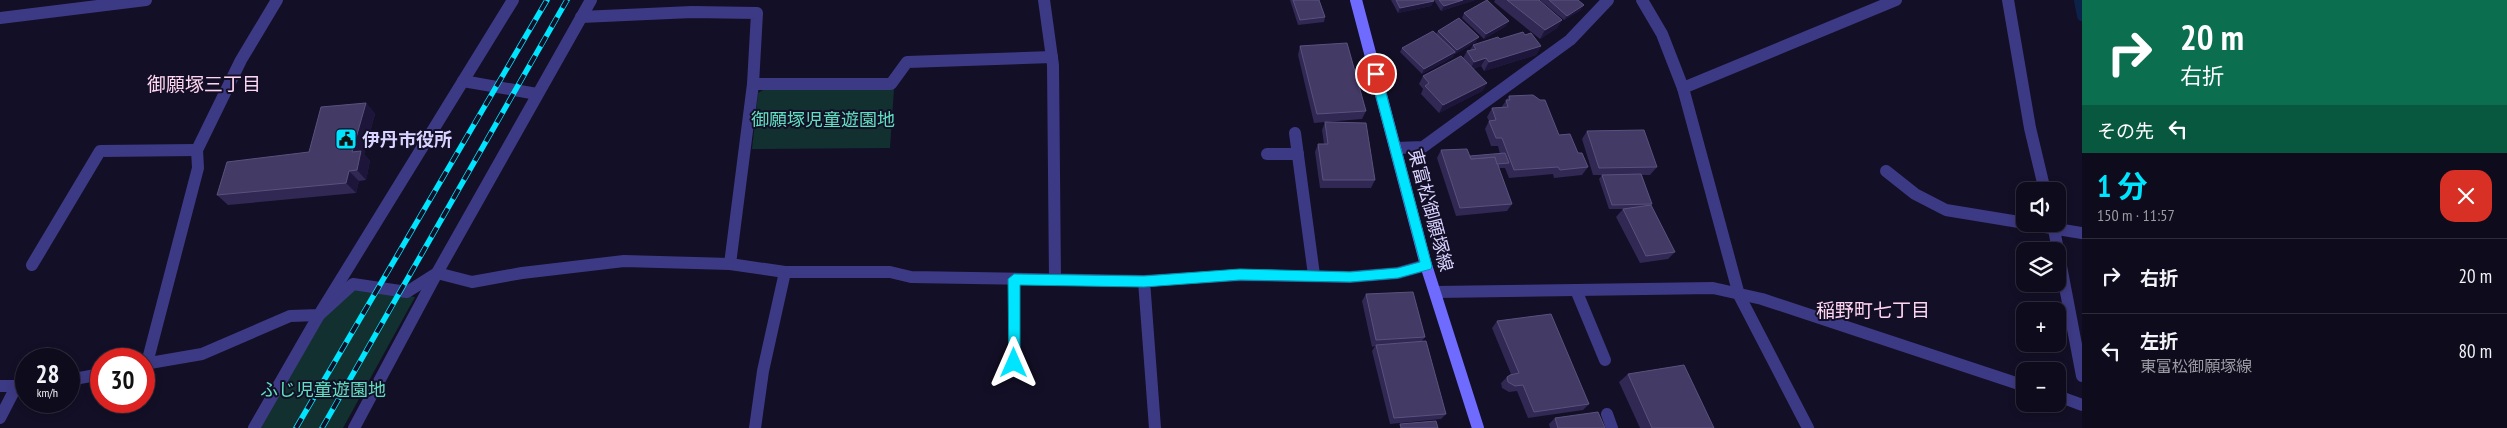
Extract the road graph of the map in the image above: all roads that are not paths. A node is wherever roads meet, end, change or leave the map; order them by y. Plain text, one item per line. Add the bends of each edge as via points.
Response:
1 (146, 0) edge
2 (277, 0) edge
3 (513, 0) edge
4 (591, 0) edge
5 (1044, 0) edge
6 (1356, 0) edge
7 (1608, 0) edge
8 (1642, 0) edge
9 (1896, 0) edge
10 (2008, 0) edge
11 (693, 6) edge
12 (0, 18) edge
13 (581, 18) junction
14 (1052, 57) junction
15 (463, 81) junction
16 (753, 84) junction
17 (1683, 88) junction
18 (537, 94) junction
19 (1295, 133) dead end
20 (1396, 148) junction
21 (197, 150) junction
22 (1267, 154) dead end
23 (1298, 154) junction
24 (1886, 171) dead end
25 (2043, 182) edge
26 (2016, 222) edge
27 (2066, 229) edge
28 (2054, 232) edge
29 (2082, 233) edge
30 (730, 264) junction
31 (32, 265) dead end
32 (1426, 266) junction
33 (785, 272) junction
34 (437, 273) junction
35 (1314, 275) junction
36 (1014, 279) junction
37 (1055, 280) junction
38 (1144, 281) junction
39 (1576, 290) junction
40 (1435, 292) junction
41 (1739, 295) junction
42 (319, 315) junction
43 (150, 348) edge
44 (1606, 360) dead end
45 (155, 362) edge
46 (1014, 363) dead end
47 (2082, 376) edge
48 (2016, 383) edge
49 (0, 386) edge
50 (15, 386) edge
51 (15, 395) edge
52 (2066, 399) edge
53 (2082, 404) edge
54 (1607, 414) dead end
55 (0, 418) edge
56 (254, 428) edge
57 (354, 428) edge
58 (755, 428) edge
59 (1155, 428) edge
60 (1478, 428) edge
61 (1612, 428) edge
62 (1808, 428) edge

1 - 12 street
2 - 21 street via 241,60
3 - 15 street
4 - 13 street
5 - 14 street
6 - 20 main road, 東富松御願塚線
7 - 20 street via 1570,40 1423,146
8 - 17 street via 1662,34
9 - 17 street
10 - 25 street
11 - 13 street
11 - 16 street via 757,13
13 - 18 street
14 - 16 street via 907,62 891,84
14 - 37 street
15 - 18 street
15 - 42 street
16 - 30 street
17 - 41 street
18 - 34 street
19 - 23 street
20 - 32 main road, 東富松御願塚線
21 - 31 street via 100,151
21 - 43 street via 198,168
22 - 23 street
23 - 35 street
24 - 26 street via 1916,194 1946,210
27 - 29 street
28 - 47 street
30 - 33 street
30 - 34 street via 624,261 472,282
32 - 35 street via 1398,273 1350,277
32 - 40 main road, 東富松御願塚線
33 - 36 street via 890,272 911,277
33 - 58 street via 763,371
34 - 42 street via 407,292 353,284
34 - 57 street
35 - 38 street via 1240,274
36 - 37 street
36 - 46 street
37 - 38 street
38 - 59 street
39 - 40 street
39 - 41 street via 1713,288
39 - 44 street
40 - 60 main road, 東富松御願塚線
41 - 48 street via 1762,298
41 - 62 street
42 - 45 street via 290,316 202,354
42 - 56 street
49 - 50 street
51 - 55 street
52 - 53 street
54 - 61 street

